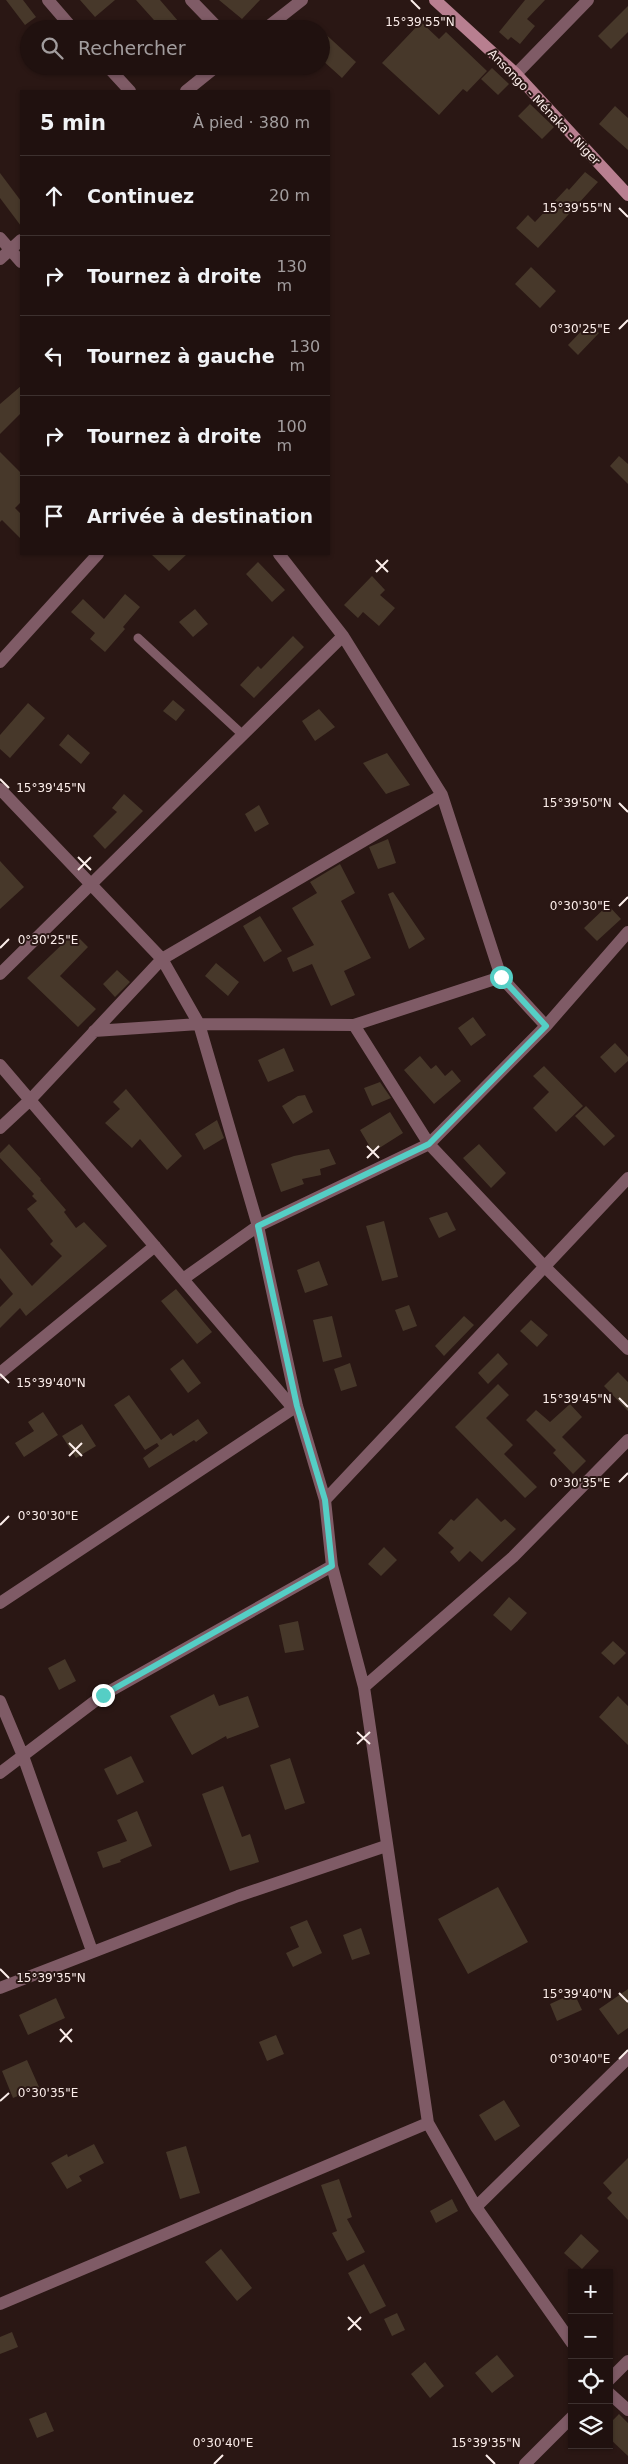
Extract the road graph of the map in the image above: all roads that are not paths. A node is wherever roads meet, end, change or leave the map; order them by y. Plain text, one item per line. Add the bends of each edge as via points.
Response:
1 (48, 0) edge
2 (192, 0) edge
3 (302, 0) edge
4 (436, 0) edge
5 (588, 0) edge
6 (65, 20) edge
7 (211, 20) edge
8 (276, 20) edge
9 (516, 74) junction
10 (115, 75) edge
11 (205, 75) edge
12 (129, 90) edge
13 (187, 90) edge
14 (628, 195) edge
15 (0, 238) edge
16 (20, 241) edge
17 (10, 250) junction
18 (0, 259) edge
19 (20, 261) edge
20 (97, 555) edge
21 (280, 555) edge
22 (344, 636) junction
23 (138, 638) dead end
24 (0, 662) edge
25 (243, 735) junction
26 (0, 789) edge
27 (442, 795) junction
28 (92, 884) junction
29 (628, 932) edge
30 (162, 960) junction
31 (0, 974) edge
32 (501, 977) junction
33 (199, 1024) junction
34 (354, 1025) junction
35 (546, 1026) junction
36 (94, 1031) junction
37 (0, 1064) edge
38 (30, 1100) junction
39 (0, 1128) edge
40 (429, 1144) junction
41 (628, 1178) edge
42 (258, 1226) junction
43 (155, 1246) junction
44 (545, 1267) junction
45 (183, 1280) junction
46 (628, 1349) edge
47 (0, 1373) edge
48 (295, 1407) junction
49 (628, 1440) edge
50 (325, 1500) junction
51 (332, 1566) junction
52 (0, 1603) edge
53 (364, 1686) junction
54 (0, 1700) edge
55 (22, 1756) junction
56 (0, 1773) edge
57 (386, 1846) junction
58 (92, 1951) junction
59 (0, 1988) edge
60 (628, 2058) edge
61 (428, 2123) junction
62 (476, 2207) junction
63 (0, 2304) edge
64 (568, 2337) edge
65 (628, 2361) edge
66 (613, 2376) edge
67 (613, 2397) edge
68 (628, 2410) edge
69 (568, 2422) edge
70 (526, 2464) edge

1 - 6 street
2 - 7 street
3 - 8 street
4 - 9 main road, Ansongo - Ménaka - Niger
5 - 9 street
9 - 14 main road, Ansongo - Ménaka - Niger
10 - 12 street
11 - 13 street
15 - 17 street
16 - 17 street
17 - 18 street
17 - 19 street
20 - 24 street
21 - 22 street
22 - 25 street
22 - 27 street
23 - 25 lane
25 - 28 street
26 - 28 street
27 - 30 street
27 - 32 street
28 - 30 street
28 - 31 street
29 - 35 street
30 - 33 street
30 - 36 street
32 - 34 street
32 - 35 street
33 - 34 street
33 - 36 street
33 - 42 street
34 - 40 street
35 - 40 street
36 - 38 street
37 - 38 street
38 - 39 street
38 - 43 street
40 - 42 street
40 - 44 street
41 - 44 street
42 - 45 street
42 - 48 street
43 - 45 street
43 - 47 street
44 - 46 street
44 - 50 street
45 - 48 street
48 - 50 street
48 - 52 street
49 - 53 street via 513,1557
50 - 51 street
51 - 53 street
51 - 55 street via 103,1695
53 - 57 street
54 - 55 street
55 - 56 street
55 - 58 street
57 - 58 street via 238,1896
57 - 61 street
58 - 59 street
60 - 62 street
61 - 62 street
61 - 63 street
62 - 64 street
65 - 66 street
67 - 68 street
69 - 70 street

